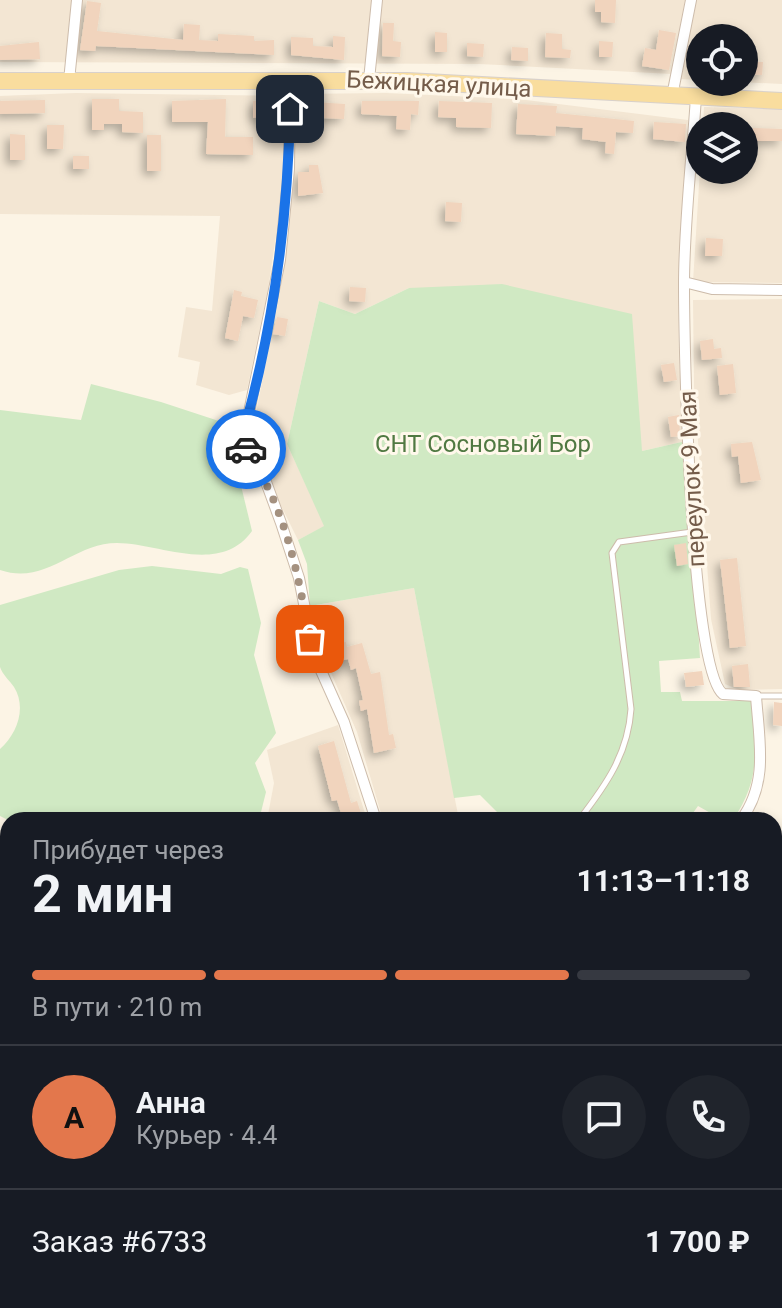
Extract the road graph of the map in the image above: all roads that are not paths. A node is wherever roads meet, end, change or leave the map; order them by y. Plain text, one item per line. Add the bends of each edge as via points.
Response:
1 (77, 0) edge
2 (377, 0) edge
3 (691, 0) edge
4 (291, 78) junction
5 (369, 80) junction
6 (0, 81) edge
7 (69, 81) junction
8 (672, 96) junction
9 (696, 97) junction
10 (782, 101) edge
11 (684, 282) junction
12 (782, 290) edge
13 (693, 532) junction
14 (756, 696) junction
15 (782, 696) edge
16 (373, 812) edge
17 (585, 812) edge
18 (746, 812) edge

1 - 7 street
2 - 5 street
3 - 8 street
4 - 5 main road, Бежицкая улица
4 - 7 main road, Бежицкая улица
4 - 16 street via 280,260 244,437 281,523 299,578 314,655 344,722
5 - 8 main road, Бежицкая улица
6 - 7 main road, Бежицкая улица
8 - 9 main road, Бежицкая улица
9 - 10 main road, Бежицкая улица
9 - 11 street, переулок 9 Мая
11 - 12 street via 712,289
11 - 13 street, переулок 9 Мая
13 - 14 street, переулок 9 Мая via 714,682 723,694
13 - 17 lane via 619,542 612,553 630,730 606,784
14 - 15 lane
14 - 18 street via 761,777

